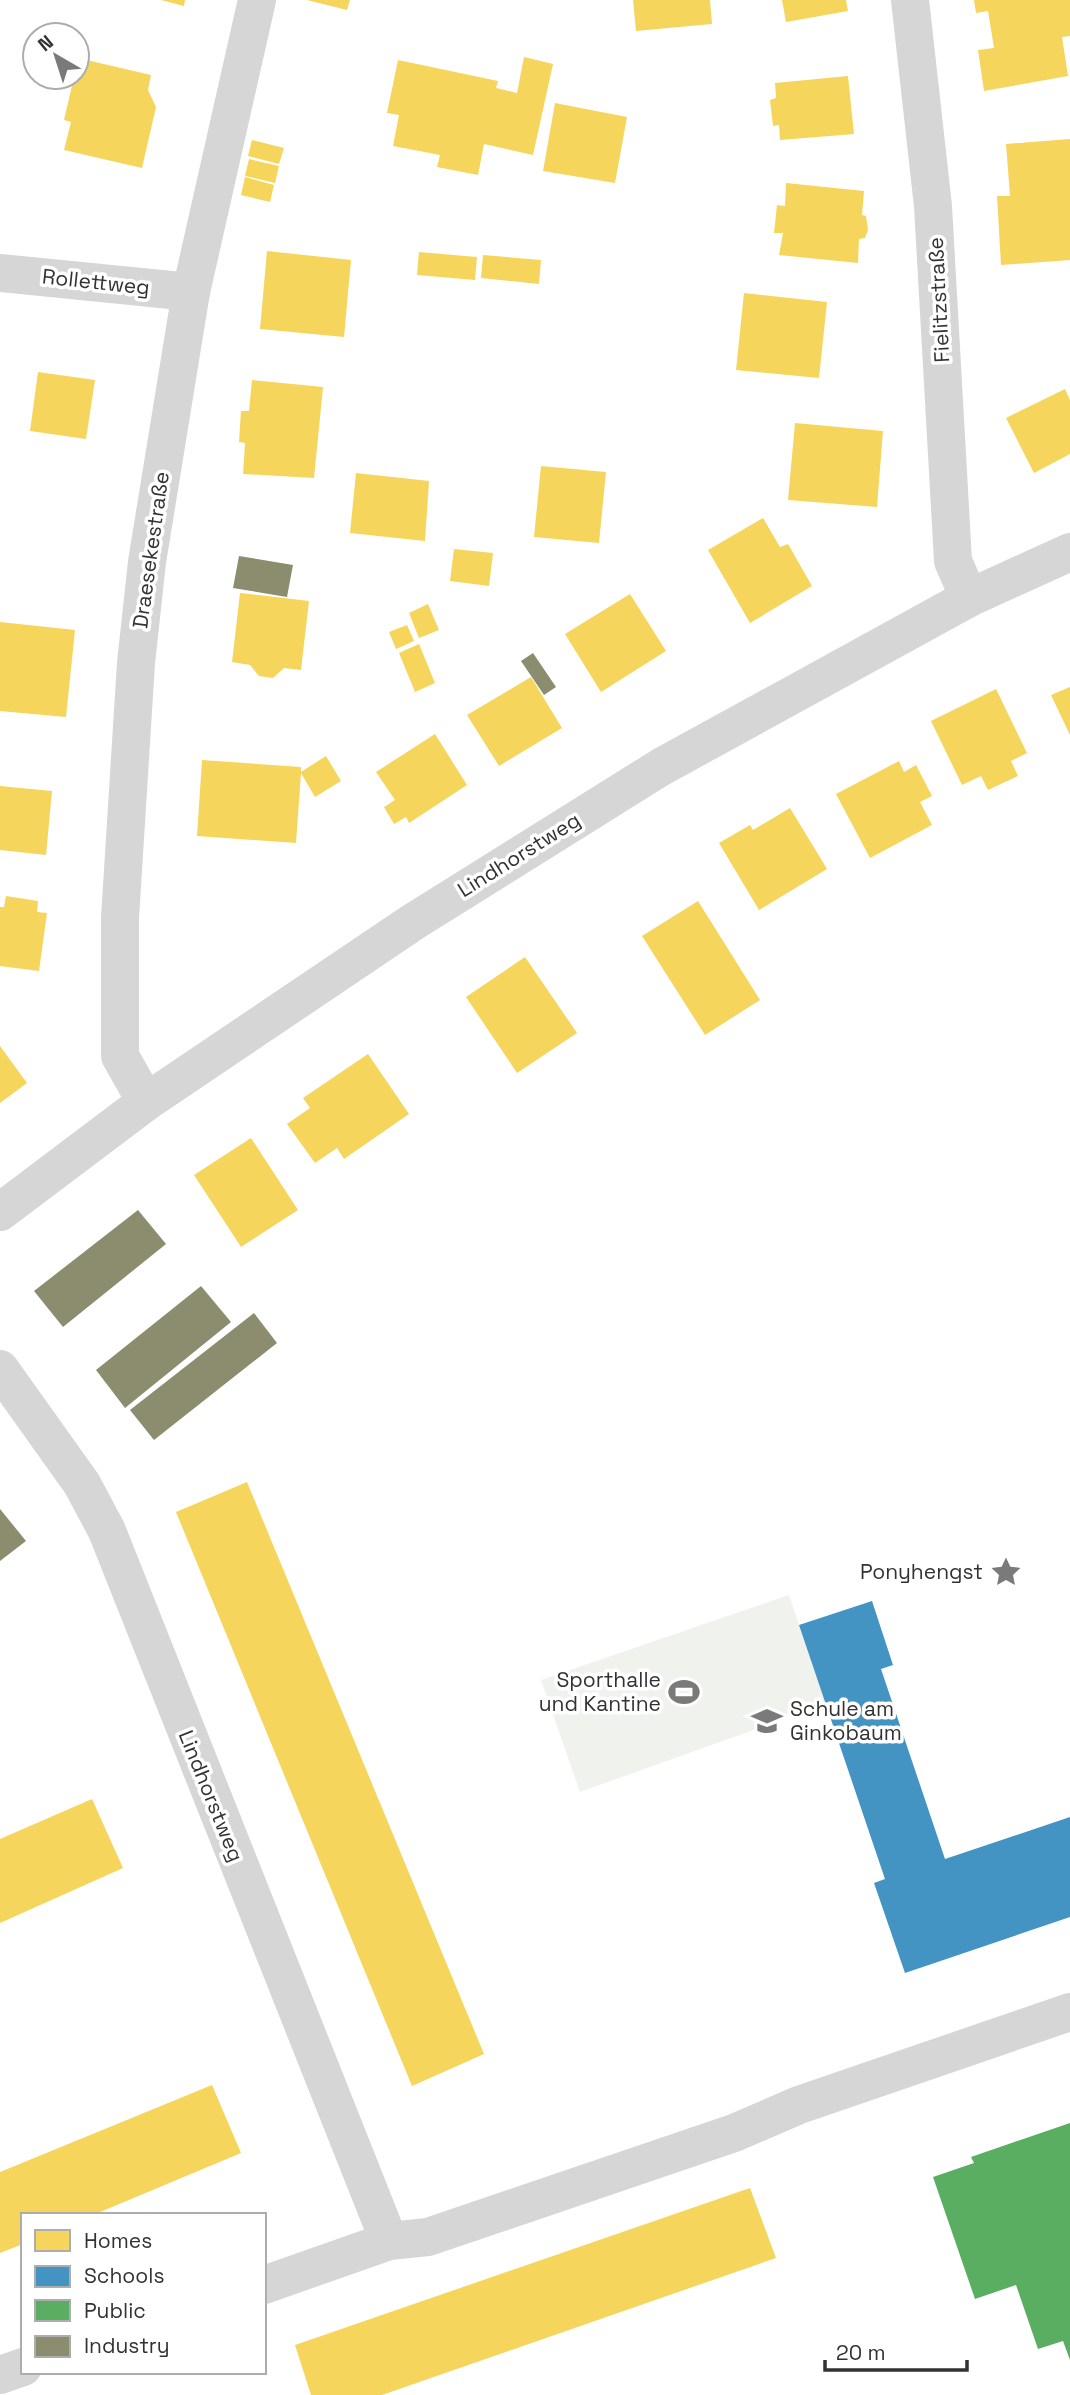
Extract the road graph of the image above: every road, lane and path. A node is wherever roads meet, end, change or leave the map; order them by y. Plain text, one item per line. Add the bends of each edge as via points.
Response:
1 (257, 0) edge
2 (910, 0) edge
3 (0, 273) edge
4 (191, 292) junction
5 (1070, 551) edge
6 (970, 598) junction
7 (146, 1102) junction
8 (0, 1212) edge
9 (0, 1369) edge
10 (1070, 2012) edge
11 (389, 2241) junction
12 (266, 2284) edge
13 (21, 2368) edge
14 (0, 2375) edge

1 - 4 street, Draesekestraße
2 - 6 street, Fielitzstraße via 933,206 953,561
3 - 4 street, Rollettweg
4 - 7 street, Draesekestraße via 147,562 126,810 120,1056
5 - 6 street, Lindhorstweg
6 - 7 street, Lindhorstweg via 661,767 413,922
7 - 8 street, Lindhorstweg
9 - 11 street, Lindhorstweg via 82,1484 107,1531
10 - 11 street via 428,2237
11 - 12 street
13 - 14 street

